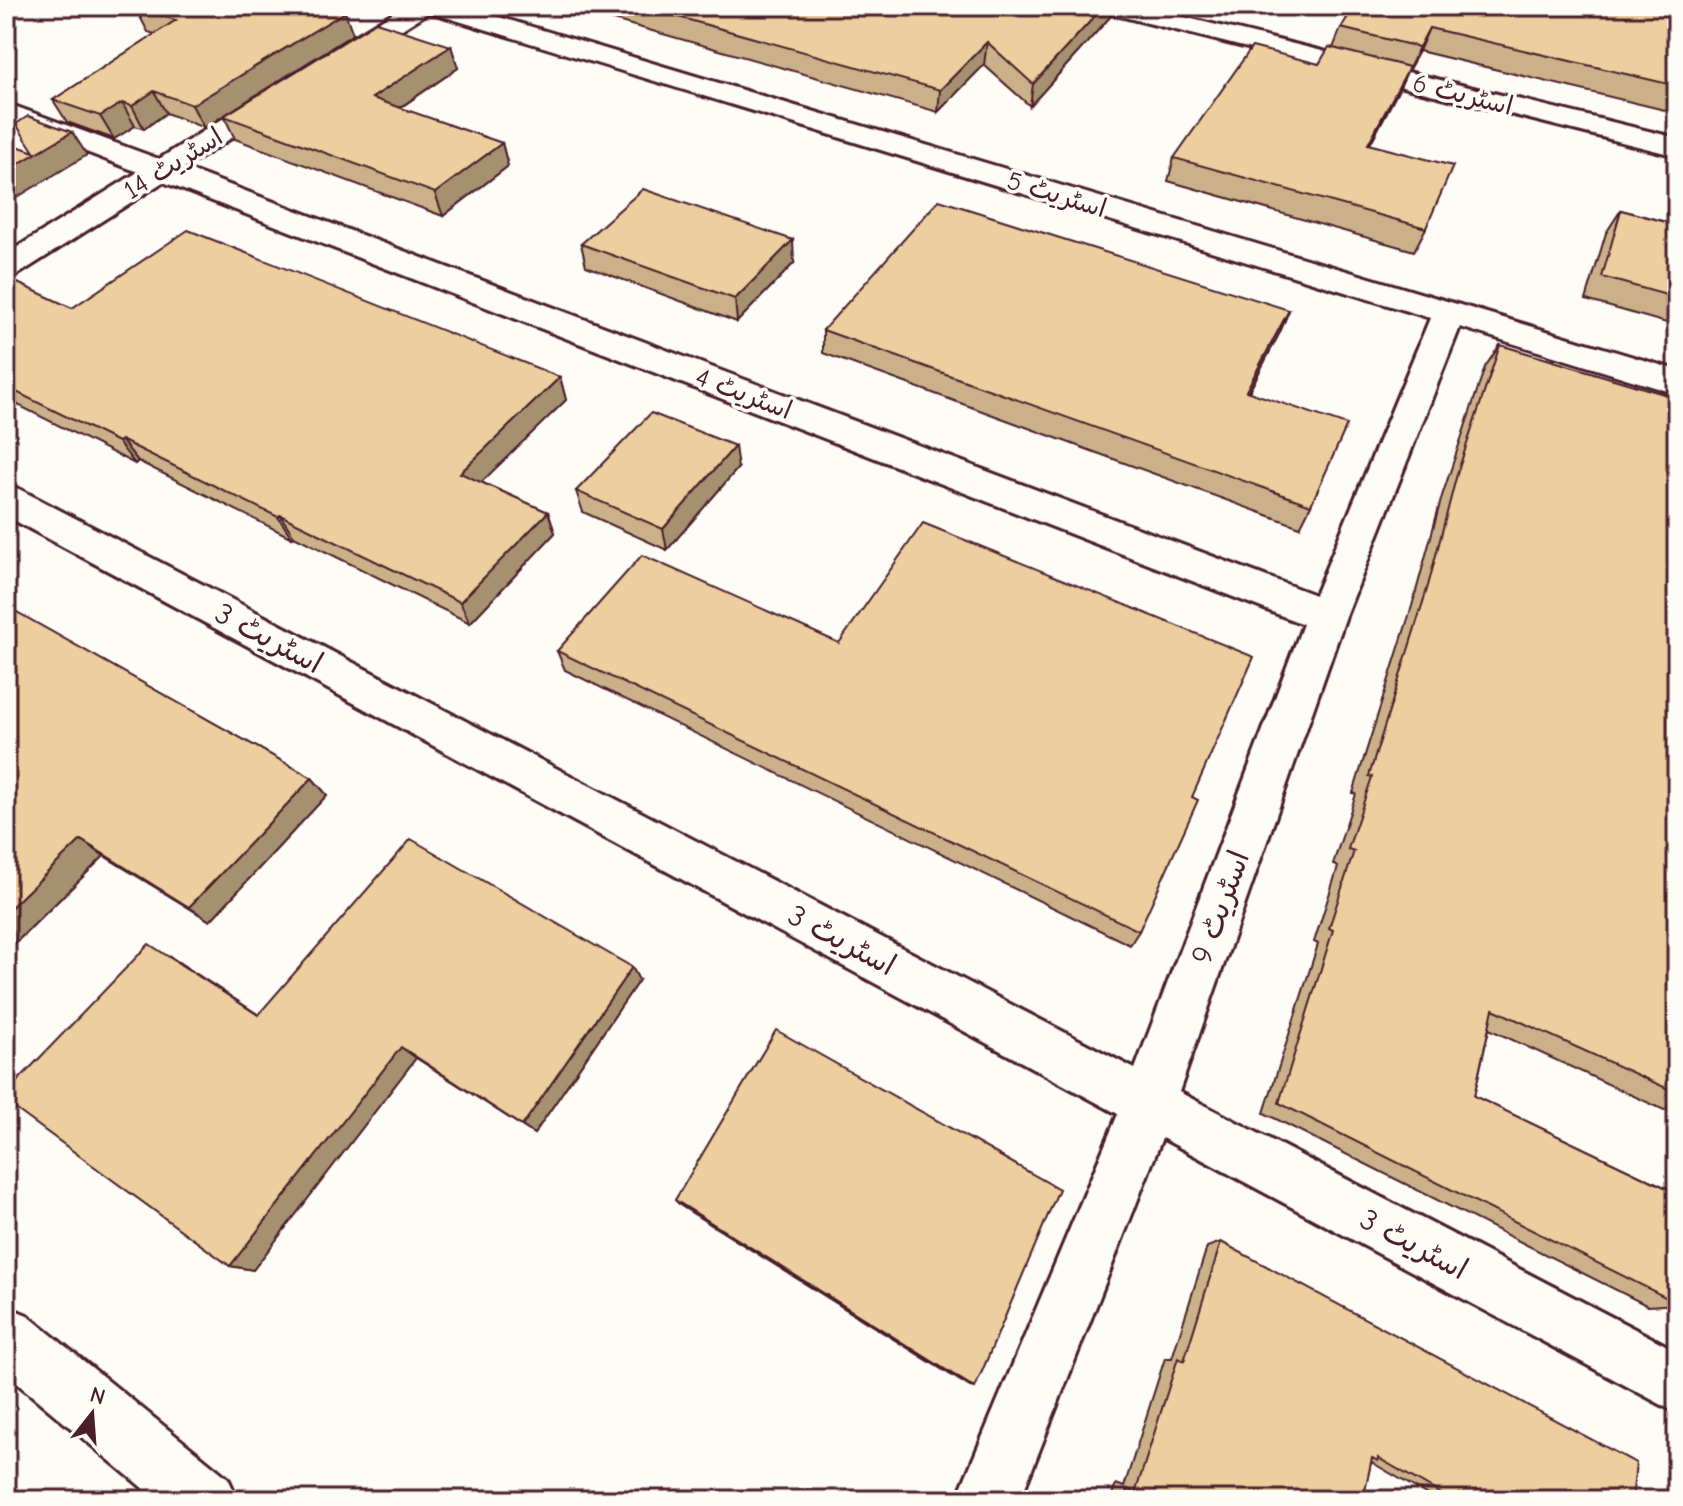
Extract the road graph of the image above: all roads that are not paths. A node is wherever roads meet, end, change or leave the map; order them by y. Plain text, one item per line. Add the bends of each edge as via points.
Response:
1 (421, 6) edge
2 (436, 6) edge
3 (1109, 6) edge
4 (6, 111) edge
5 (1677, 147) edge
6 (162, 171) junction
7 (6, 268) edge
8 (1449, 313) junction
9 (1677, 382) edge
10 (6, 499) edge
11 (1326, 616) junction
12 (1149, 1103) junction
13 (6, 1336) edge
14 (1677, 1383) edge
15 (206, 1500) edge
16 (988, 1500) edge

1 - 6 street, اسٹریٹ 14
2 - 8 street, اسٹریٹ 5
3 - 5 street, اسٹریٹ 6
4 - 6 street, اسٹریٹ 4
6 - 7 street, اسٹریٹ 14
6 - 11 street, اسٹریٹ 4
8 - 9 street, اسٹریٹ 5
8 - 11 street, اسٹریٹ 9
10 - 12 street, اسٹریٹ 3
11 - 12 street, اسٹریٹ 9
12 - 14 street, اسٹریٹ 3
12 - 16 street, اسٹریٹ 9
13 - 15 street

